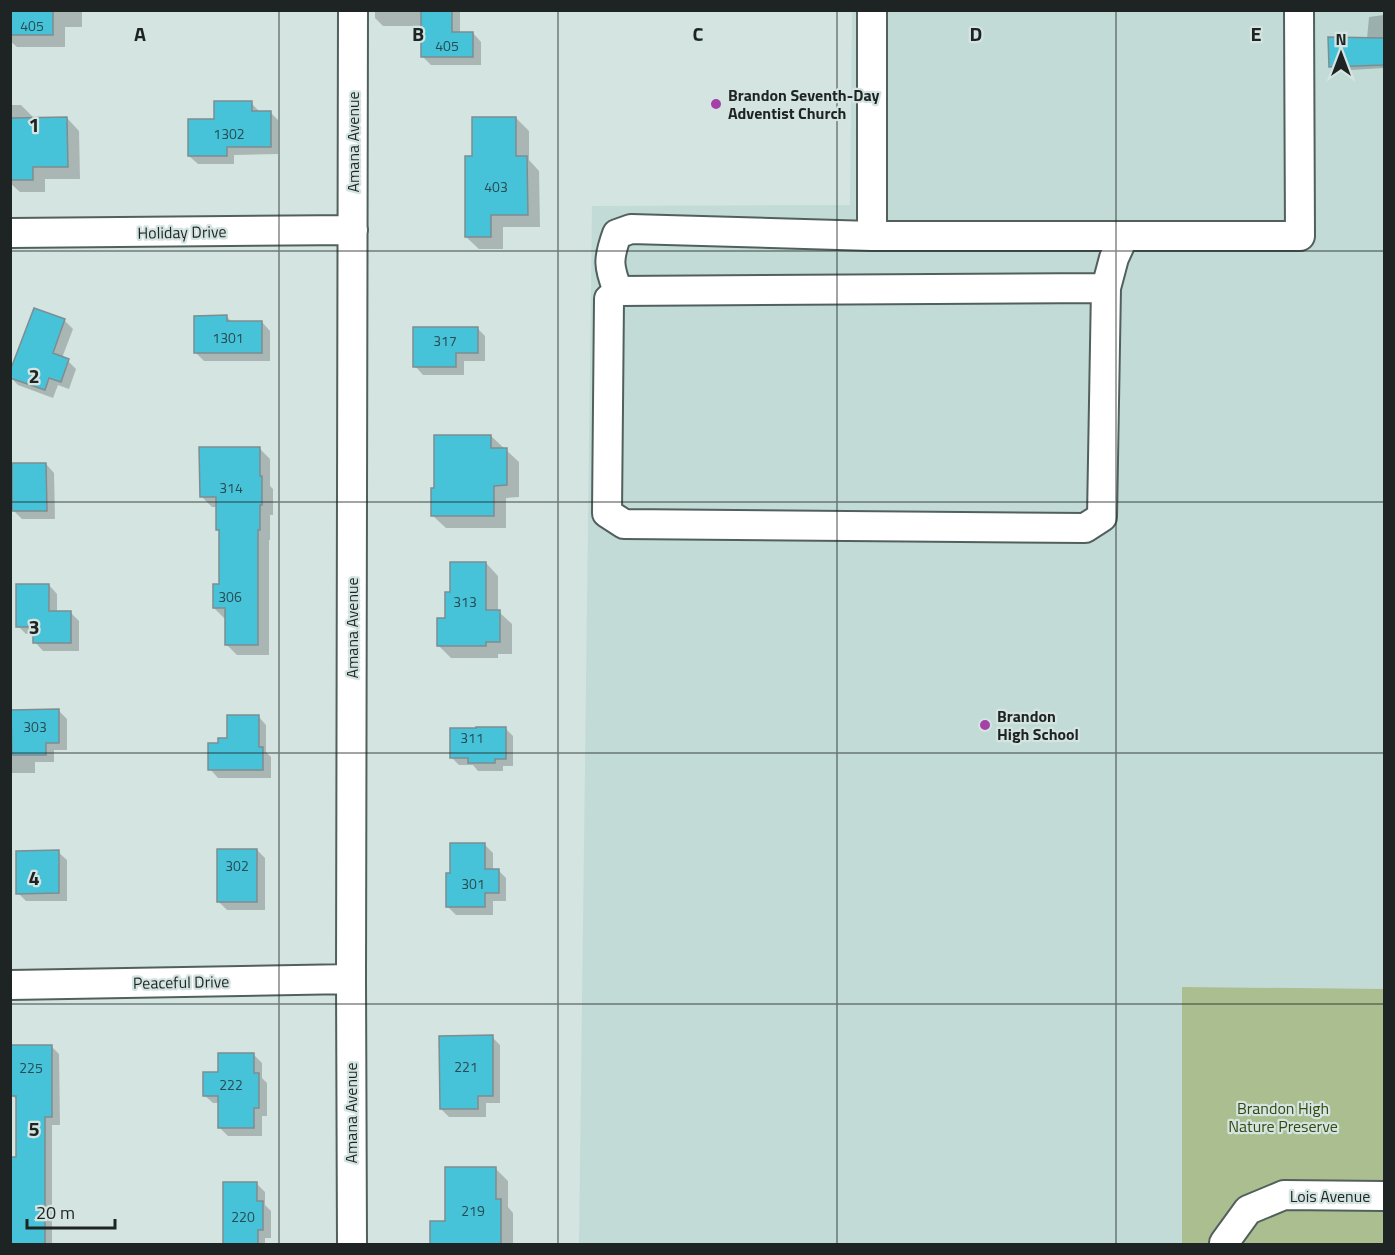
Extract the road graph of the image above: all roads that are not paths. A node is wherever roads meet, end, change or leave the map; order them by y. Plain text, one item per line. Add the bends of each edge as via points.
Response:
1 (353, 10) edge
2 (872, 10) edge
3 (1299, 10) edge
4 (353, 230) junction
5 (10, 233) edge
6 (872, 236) junction
7 (1124, 236) junction
8 (1106, 288) junction
9 (618, 291) junction
10 (351, 979) junction
11 (10, 985) edge
12 (1384, 1196) edge
13 (352, 1245) edge
14 (1224, 1245) edge

1 - 4 street, Amana Avenue
2 - 6 street
3 - 7 street via 1300,236
4 - 5 street, Holiday Drive
4 - 10 street, Amana Avenue
6 - 7 street
6 - 9 street via 631,229 617,234 611,252 611,273
7 - 8 street
8 - 9 street
8 - 9 street via 1102,517 1085,528 624,524 607,513 609,299
10 - 11 street, Peaceful Drive
10 - 13 street, Amana Avenue
12 - 14 street, Lois Avenue via 1284,1196 1248,1210

